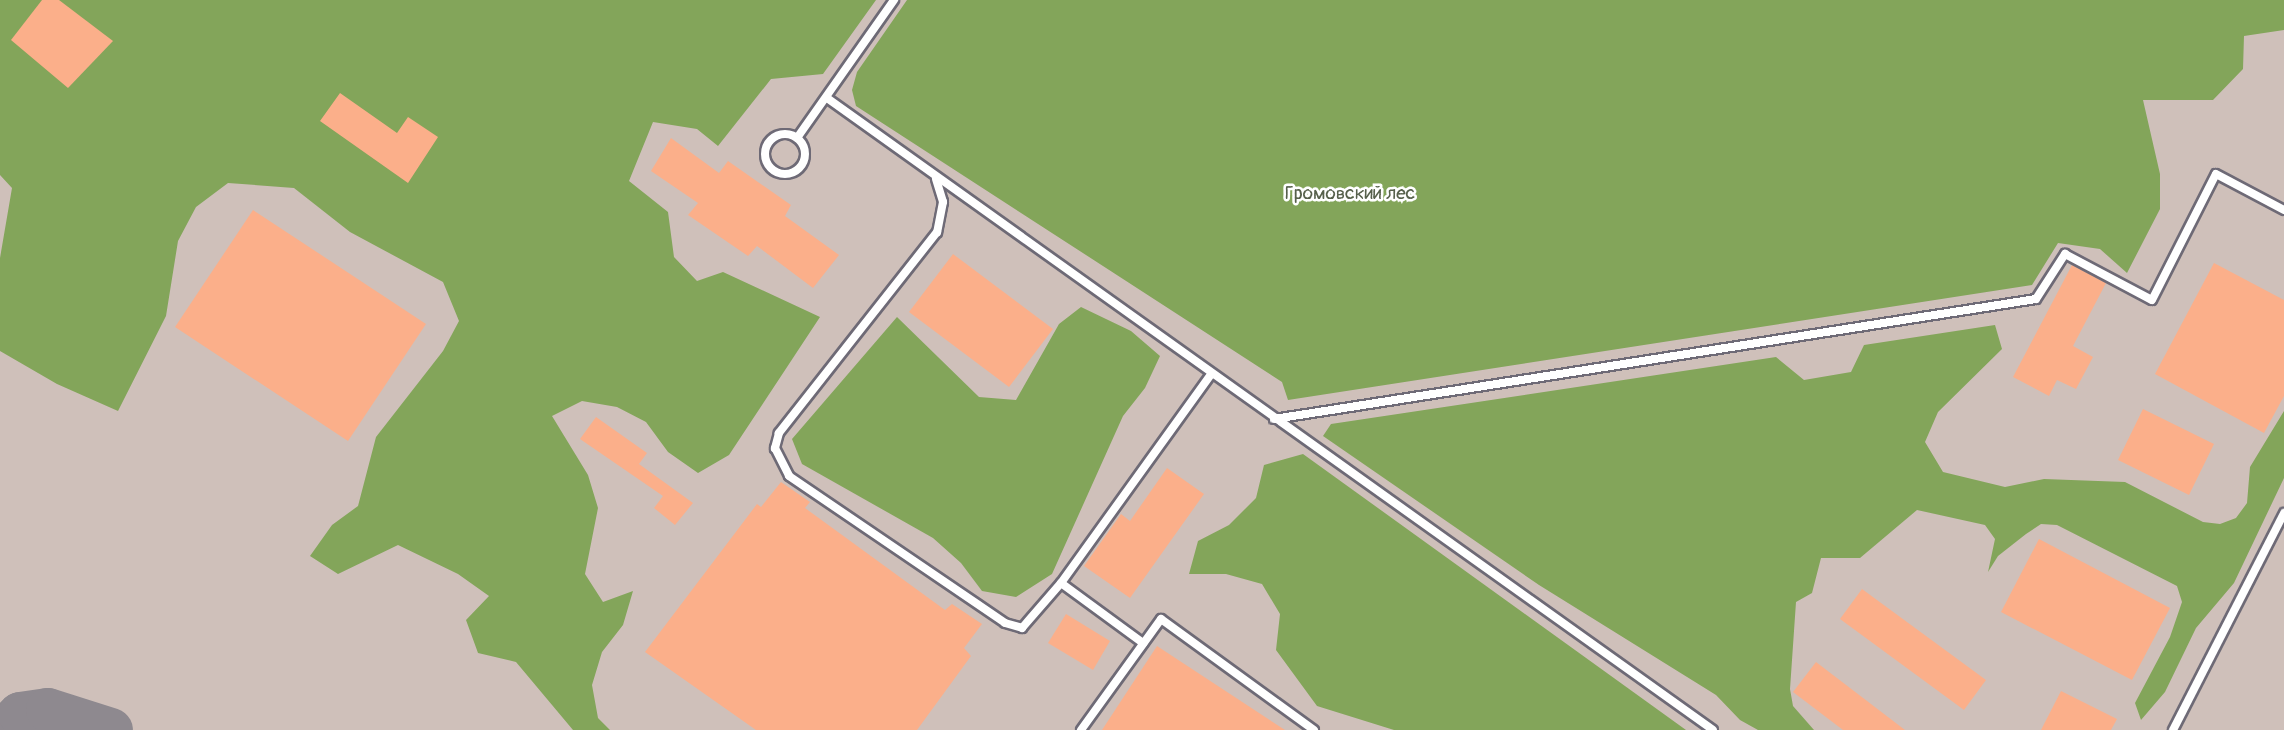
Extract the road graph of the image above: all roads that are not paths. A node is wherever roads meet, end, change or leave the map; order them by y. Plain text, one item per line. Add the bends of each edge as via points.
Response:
1 (894, 0) edge
2 (827, 98) junction
3 (797, 138) junction
4 (935, 176) junction
5 (2284, 210) edge
6 (1211, 374) junction
7 (1274, 419) junction
8 (2284, 513) edge
9 (1061, 583) junction
10 (1143, 643) junction
11 (1081, 730) edge
12 (1314, 730) edge
13 (1713, 730) edge
14 (2173, 730) edge

1 - 2 lane
2 - 3 lane
2 - 4 lane
3 - 3 lane via 783,134 770,140 765,154 770,167 783,173 802,164 804,150
4 - 6 lane
4 - 9 lane via 943,202 937,232 779,433 778,458 789,476 1014,628 1031,622
5 - 7 lane via 2216,174 2152,300 2066,254 2036,299
6 - 7 lane
6 - 9 lane
7 - 13 lane
8 - 14 lane
9 - 10 lane
10 - 11 lane
10 - 12 lane via 1161,619

